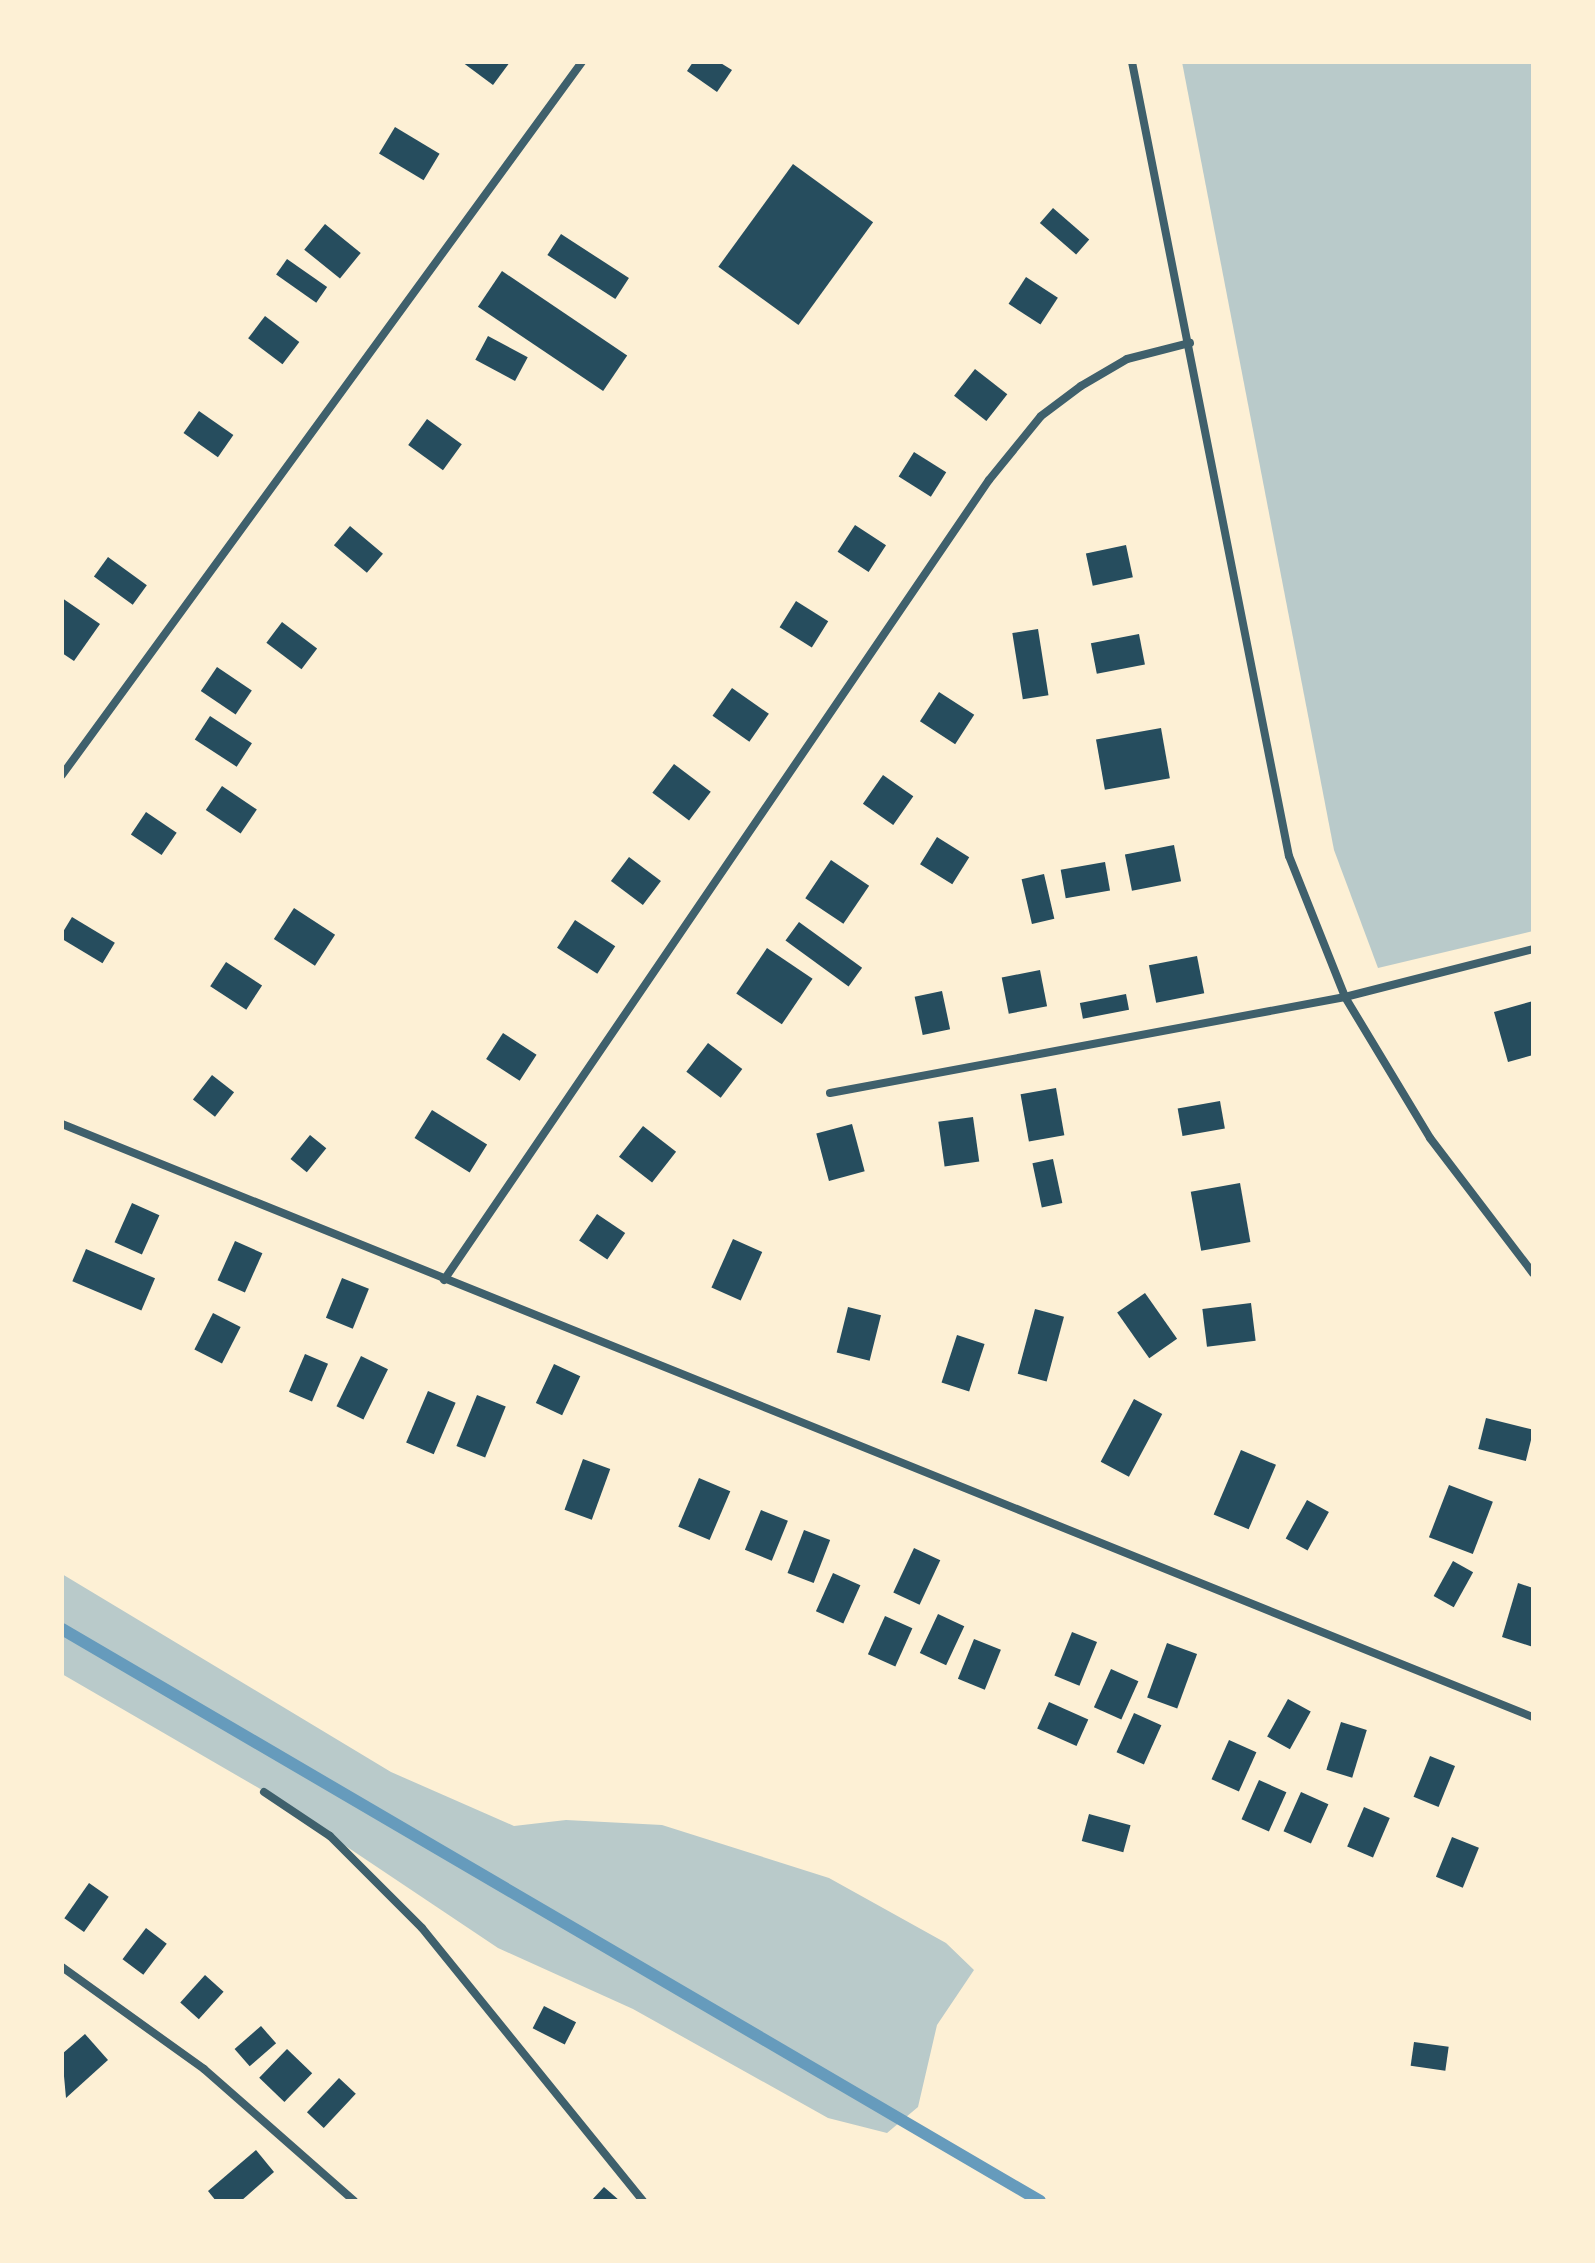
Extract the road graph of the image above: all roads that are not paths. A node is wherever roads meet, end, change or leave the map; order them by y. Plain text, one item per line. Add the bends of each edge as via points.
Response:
1 (582, 62) edge
2 (1132, 62) edge
3 (1190, 343) junction
4 (62, 775) edge
5 (1533, 949) edge
6 (1345, 997) junction
7 (830, 1093) dead end
8 (62, 1124) edge
9 (1533, 1273) edge
10 (444, 1280) junction
11 (1533, 1717) edge
12 (264, 1792) dead end
13 (62, 1967) edge
14 (354, 2201) edge
15 (643, 2201) edge

1 - 4 street
2 - 3 street
3 - 6 street via 1289,856
3 - 10 street via 1127,359 1081,386 1041,416 989,480
5 - 6 street
6 - 7 street
6 - 9 street via 1430,1138
8 - 10 street
10 - 11 street
12 - 15 street via 330,1836 422,1928 534,2076
13 - 14 street via 204,2069

